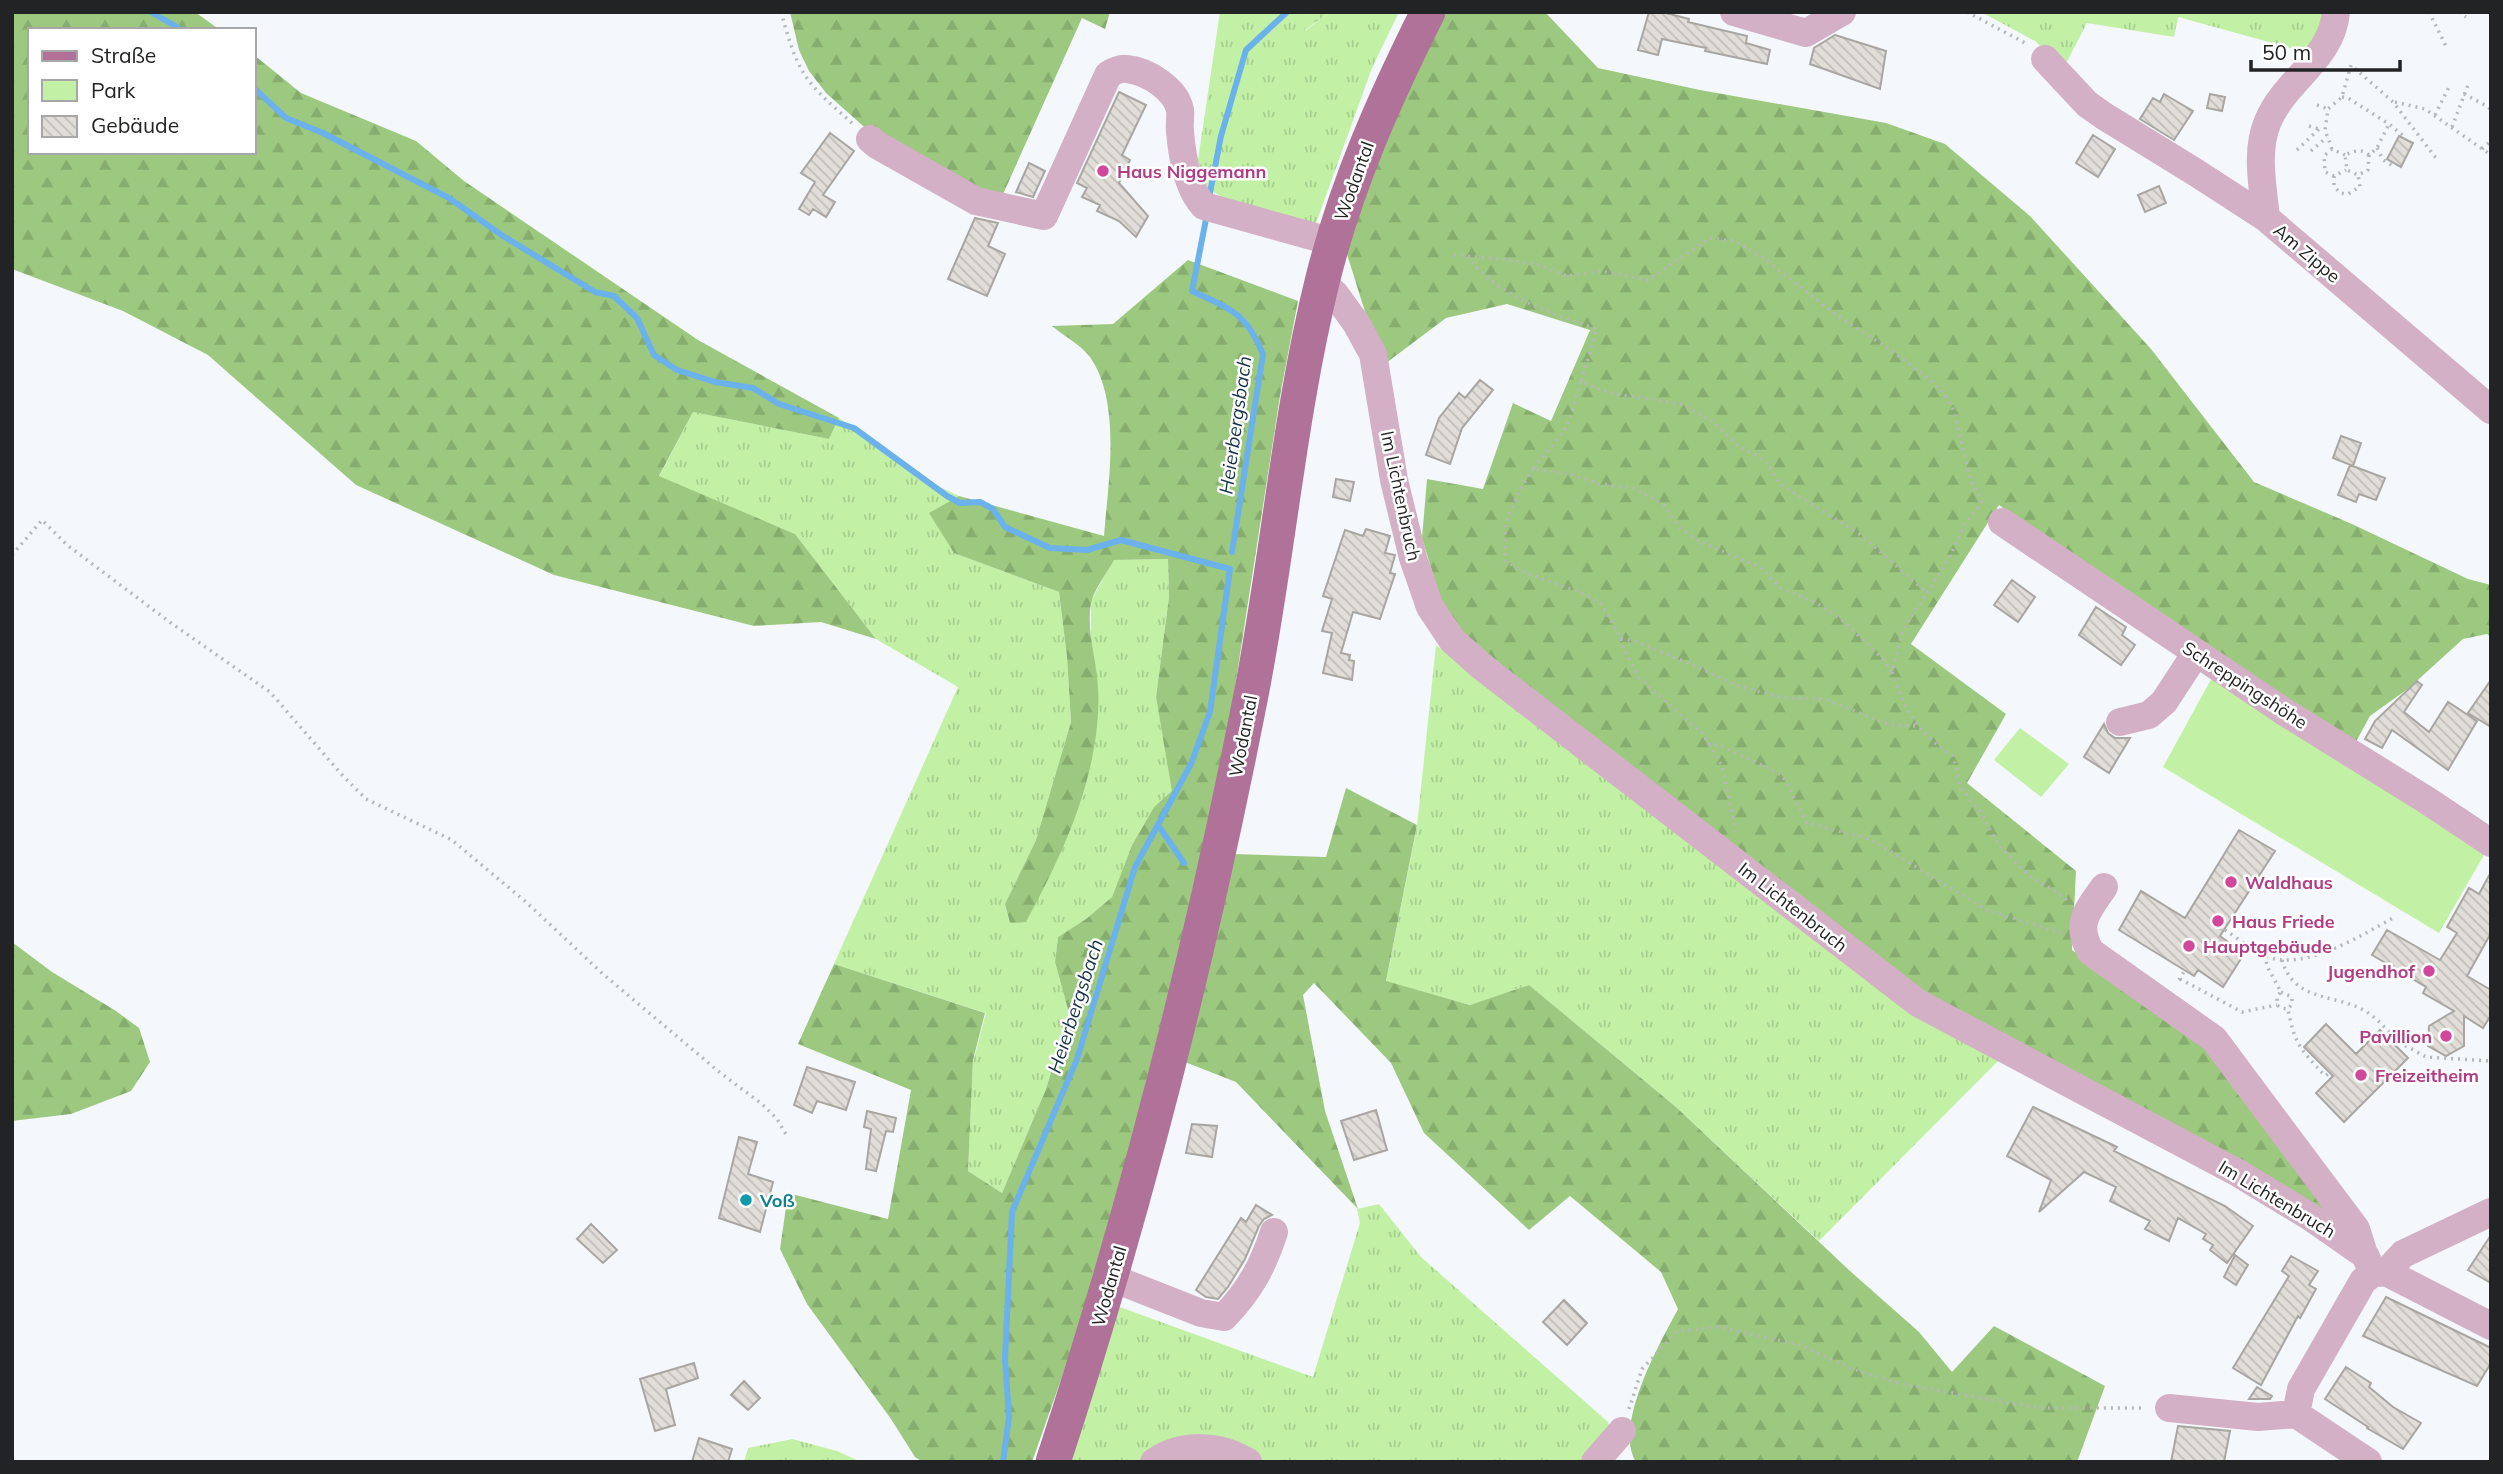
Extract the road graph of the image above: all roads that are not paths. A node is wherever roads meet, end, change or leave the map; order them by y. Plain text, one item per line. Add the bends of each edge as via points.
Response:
1 (1428, 12) edge
2 (1734, 12) edge
3 (1842, 12) edge
4 (2336, 12) edge
5 (1806, 33) junction
6 (1756, 40) dead end
7 (2045, 59) road end
8 (870, 139) road end
9 (2266, 218) junction
10 (1333, 242) junction
11 (1322, 282) junction
12 (2491, 410) edge
13 (1992, 513) road end
14 (2196, 653) junction
15 (2120, 722) dead end
16 (2491, 844) edge
17 (2104, 887) dead end
18 (2491, 1212) edge
19 (1274, 1231) dead end
20 (2375, 1267) junction
21 (1112, 1278) junction
22 (2491, 1326) edge
23 (2169, 1408) road end
24 (2296, 1414) junction
25 (1622, 1431) road end
26 (1054, 1462) edge
27 (1154, 1462) edge
28 (1248, 1462) edge
29 (1595, 1462) edge
30 (2368, 1462) edge

1 - 10 main road, Wodantal via 1355,171
2 - 5 street
3 - 5 street
4 - 9 street, Am Zippe via 2327,45 2267,121 2261,158
5 - 6 street
7 - 9 street via 2104,117
8 - 10 street via 976,201 1044,216 1108,75 1126,68 1168,89 1180,108 1183,156 1195,197 1204,206
9 - 12 street, Am Zippe
10 - 11 main road, Wodantal
11 - 20 street, Im Lichtenbruch via 1356,323 1373,354 1394,480 1413,558 1430,607 1452,640 1918,1003 2238,1173 2309,1216
11 - 21 main road, Wodantal via 1226,820 1167,1075
13 - 14 street, Schreppingshöhe
14 - 15 street via 2164,702 2149,715
14 - 16 street, Schreppingshöhe
17 - 20 street via 2073,928 2091,952 2214,1039 2356,1229
18 - 20 street
19 - 21 street via 1263,1265 1224,1317
20 - 22 street, Im Lichtenbruch
20 - 24 street via 2301,1389
21 - 26 main road, Wodantal
23 - 24 street via 2258,1417
24 - 30 street
25 - 29 street
27 - 28 street via 1170,1451 1200,1448 1232,1452

